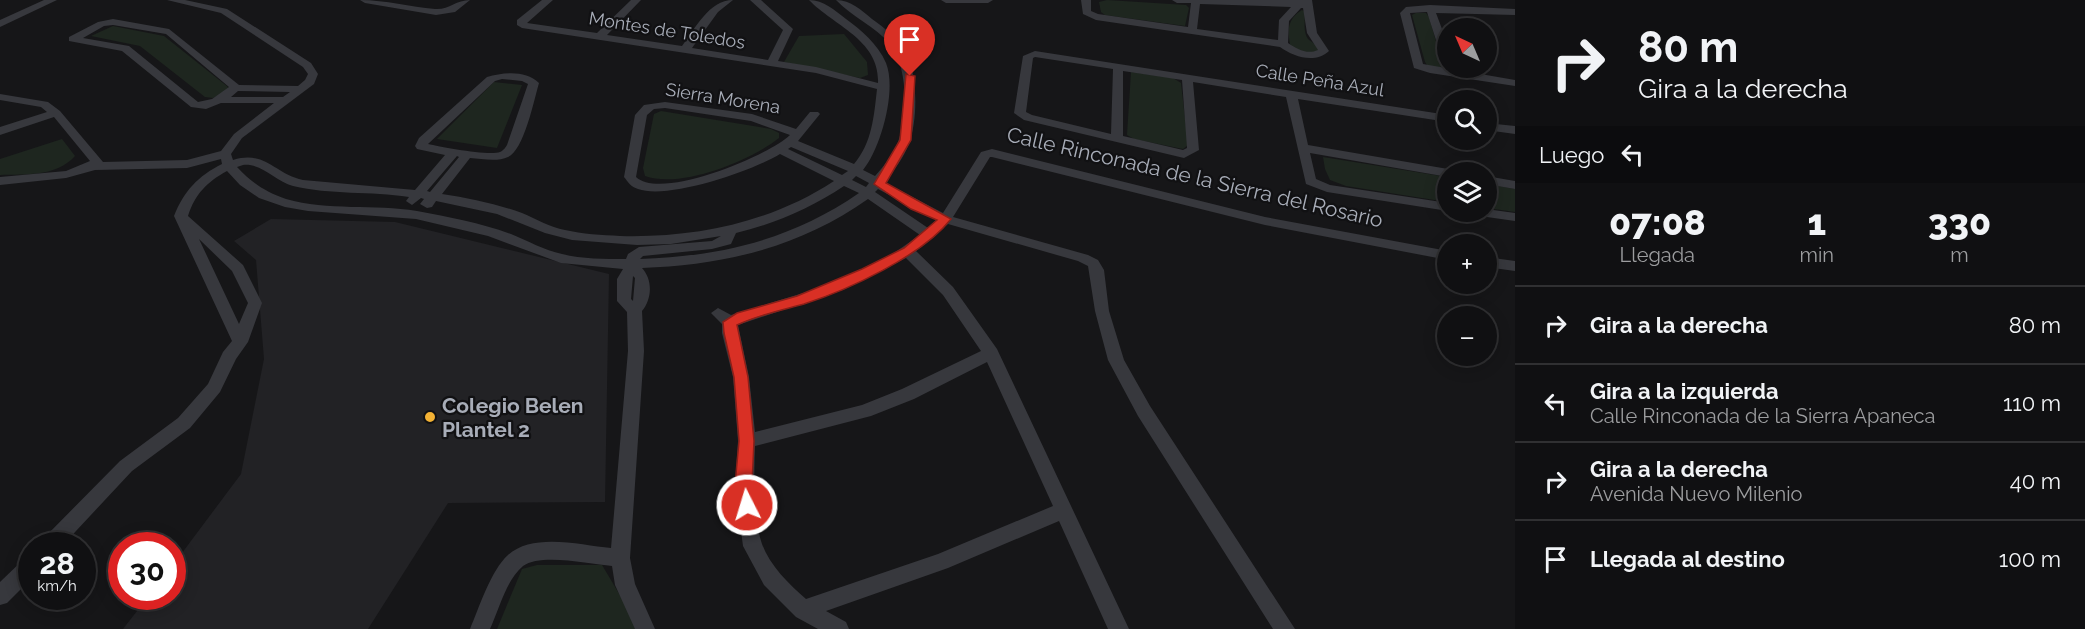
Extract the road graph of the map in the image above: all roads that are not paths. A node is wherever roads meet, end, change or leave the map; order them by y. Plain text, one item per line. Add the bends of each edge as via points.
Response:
1 (52, 0) edge
2 (172, 0) edge
3 (365, 0) edge
4 (465, 0) edge
5 (548, 0) edge
6 (636, 0) edge
7 (728, 0) edge
8 (755, 0) edge
9 (814, 0) edge
10 (841, 0) edge
11 (946, 0) edge
12 (988, 0) edge
13 (1086, 0) edge
14 (1177, 0) edge
15 (379, 1) edge
16 (1196, 1) edge
17 (1303, 3) edge
18 (1430, 8) junction
19 (1515, 12) edge
20 (0, 24) edge
21 (1437, 29) edge
22 (1192, 30) junction
23 (600, 36) junction
24 (1282, 44) junction
25 (685, 50) junction
26 (772, 63) junction
27 (1118, 67) junction
28 (1437, 70) edge
29 (1187, 77) junction
30 (1488, 78) edge
31 (1515, 83) edge
32 (882, 87) junction
33 (235, 88) junction
34 (301, 89) junction
35 (1291, 94) junction
36 (0, 97) edge
37 (220, 100) junction
38 (288, 100) junction
39 (56, 114) junction
40 (814, 114) dead end
41 (1437, 117) edge
42 (1497, 128) edge
43 (1515, 130) edge
44 (0, 131) edge
45 (1117, 140) junction
46 (789, 142) junction
47 (1303, 148) junction
48 (461, 152) junction
49 (227, 160) junction
50 (93, 166) junction
51 (856, 170) junction
52 (1437, 171) edge
53 (845, 180) junction
54 (0, 181) edge
55 (1497, 182) edge
56 (1515, 185) edge
57 (874, 189) junction
58 (417, 195) junction
59 (432, 197) junction
60 (1437, 205) edge
61 (402, 213) junction
62 (1497, 214) edge
63 (181, 216) junction
64 (418, 216) junction
65 (1515, 217) edge
66 (945, 219) junction
67 (730, 231) junction
68 (929, 235) junction
69 (908, 251) junction
70 (1437, 254) edge
71 (1497, 264) edge
72 (632, 266) junction
73 (1515, 266) edge
74 (240, 342) junction
75 (991, 353) junction
76 (747, 441) junction
77 (1062, 511) junction
78 (62, 532) edge
79 (620, 558) junction
80 (18, 578) edge
81 (0, 596) edge
82 (803, 610) junction
83 (480, 629) edge
84 (645, 629) edge
85 (839, 629) edge
86 (1119, 629) edge
87 (1285, 629) edge

1 - 20 street
2 - 34 street via 224,10 307,65 313,74
3 - 15 street
4 - 15 street via 447,12
5 - 23 street, Montes de Toledos via 522,20 522,25
6 - 23 street
7 - 25 street via 715,10
8 - 26 street, Montes de Toledos via 788,29
9 - 32 street via 868,42 882,65
10 - 57 street via 890,37 905,56 910,76 905,140
11 - 12 street
13 - 22 street via 1086,12 1092,15
14 - 16 street
16 - 17 street
16 - 22 street
17 - 24 street via 1284,20
17 - 24 street via 1312,33 1324,51 1307,55
18 - 19 street
18 - 21 street
18 - 28 street via 1409,9 1405,13 1416,64
22 - 24 street
23 - 25 street, Montes de Toledos
25 - 26 street, Montes de Toledos
26 - 32 street, Montes de Toledos
27 - 29 street, Calle Peña Azul
27 - 45 street
27 - 45 street, Calle Peña Azul via 1029,55 1020,111 1025,117
29 - 35 street, Calle Peña Azul
29 - 45 street, Calle Peña Azul via 1193,150 1179,154
30 - 31 street
32 - 51 street via 873,142
33 - 34 street
33 - 37 street
33 - 37 street via 169,32 113,22 73,39 125,48 195,105 201,107
34 - 38 street
35 - 41 street, Calle Peña Azul
35 - 47 street
36 - 39 street via 45,104
37 - 38 street
38 - 49 street via 238,136
39 - 44 street
39 - 50 street via 97,162
40 - 46 street
42 - 43 street
46 - 46 street, Sierra Morena via 786,127 769,122 646,103 629,185 659,187 709,177 740,168
46 - 51 street, Sierra Morena
46 - 53 street, Sierra Morena
47 - 52 street
47 - 60 street via 1310,181 1320,186
48 - 48 street via 421,146 496,77 524,78 534,83 513,146 504,155
48 - 58 street
48 - 59 street
49 - 50 street
49 - 58 street via 255,159 292,182
49 - 61 street via 243,183 268,197 296,205
49 - 63 street via 187,198
50 - 54 street via 76,172
51 - 53 street
51 - 57 street, Sierra Morena
53 - 57 street, Sierra Morena
53 - 67 street via 815,200
55 - 56 street
57 - 66 street
57 - 68 street
57 - 72 street via 839,214 757,248
58 - 59 street
58 - 61 street
59 - 64 street
59 - 67 street via 514,215 568,236 616,242
61 - 64 street
62 - 65 street
63 - 74 street
63 - 74 street via 238,268 255,303
64 - 72 street via 507,238 552,256
66 - 68 street, Calle Rinconada de la Sierra del Rosario
66 - 70 street, Calle Rinconada de la Sierra del Rosario via 985,155 992,153 1265,221
66 - 87 street via 1094,263 1116,360 1186,479
67 - 72 street via 726,240 712,245 639,252 633,257
68 - 69 street, Calle Rinconada de la Sierra del Rosario
69 - 75 street via 948,291
69 - 76 street, Calle Rinconada de la Sierra del Rosario via 802,299 724,318 741,377
71 - 73 street
72 - 79 street via 624,279 624,301 634,310 636,351
74 - 78 street via 214,388 184,423 126,466
75 - 76 street via 865,411
75 - 77 street
76 - 82 street, Calle Rinconada de la Sierra del Rosario via 744,485 753,546 771,578
77 - 82 street via 941,562
77 - 86 street
79 - 83 street via 548,551 529,553 515,561 504,576
79 - 84 street via 625,585
80 - 81 street
82 - 85 street, Calle Rinconada de la Sierra del Rosario

